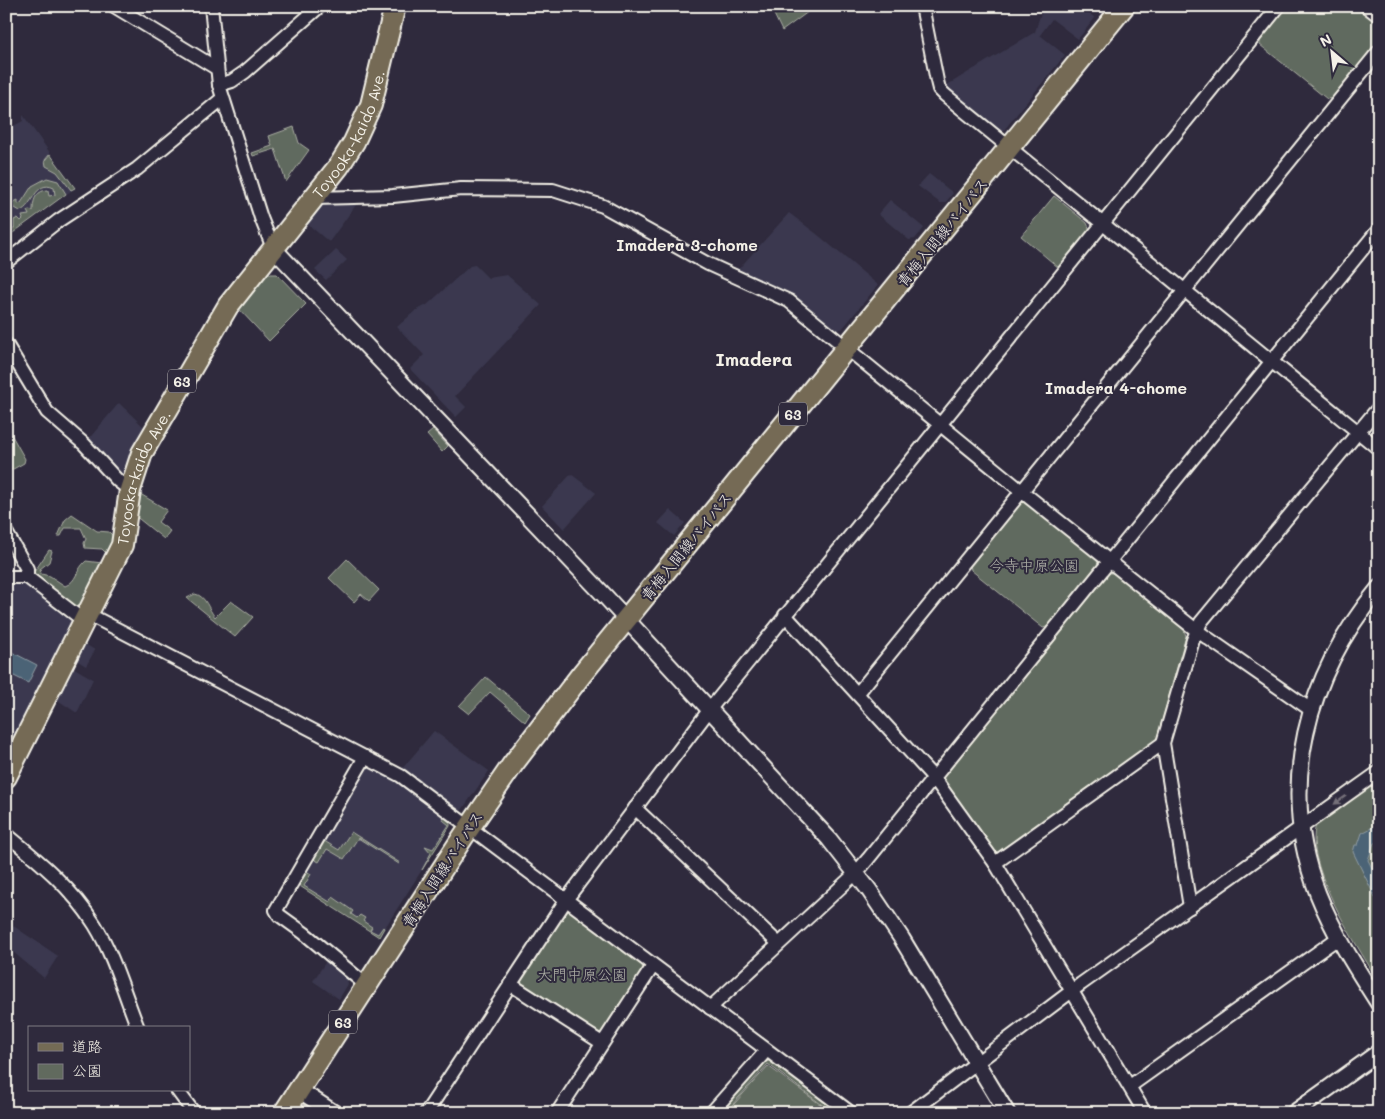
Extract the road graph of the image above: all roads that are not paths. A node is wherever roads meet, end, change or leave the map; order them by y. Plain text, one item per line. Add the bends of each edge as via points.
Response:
1 (114, 6) edge
2 (211, 6) edge
3 (320, 6) edge
4 (394, 6) edge
5 (922, 6) edge
6 (1124, 6) edge
7 (1280, 6) edge
8 (1366, 6) edge
9 (1379, 16) edge
10 (1379, 51) edge
11 (216, 68) junction
12 (219, 85) junction
13 (223, 98) junction
14 (1010, 148) junction
15 (314, 198) junction
16 (1102, 225) junction
17 (1379, 229) edge
18 (273, 248) junction
19 (6, 262) edge
20 (1183, 291) junction
21 (6, 344) edge
22 (847, 348) junction
23 (1271, 362) junction
24 (1379, 407) edge
25 (940, 424) junction
26 (1358, 432) junction
27 (1379, 449) edge
28 (130, 490) junction
29 (1021, 491) junction
30 (6, 532) edge
31 (1109, 561) junction
32 (6, 577) edge
33 (27, 577) junction
34 (1379, 588) edge
35 (786, 616) junction
36 (86, 618) junction
37 (627, 619) junction
38 (1196, 630) junction
39 (858, 693) junction
40 (710, 708) junction
41 (1311, 710) junction
42 (1162, 743) junction
43 (365, 757) junction
44 (1379, 772) edge
45 (6, 777) edge
46 (934, 778) junction
47 (635, 808) junction
48 (1302, 827) junction
49 (469, 828) junction
50 (6, 834) edge
51 (995, 863) junction
52 (856, 873) junction
53 (566, 900) junction
54 (1190, 907) junction
55 (1338, 938) junction
56 (778, 943) junction
57 (653, 966) junction
58 (510, 984) junction
59 (366, 985) junction
60 (1072, 991) junction
61 (1379, 1004) edge
62 (710, 1008) junction
63 (137, 1026) edge
64 (602, 1043) junction
65 (766, 1051) junction
66 (1379, 1052) edge
67 (976, 1061) junction
68 (1130, 1086) junction
69 (299, 1090) junction
70 (178, 1092) edge
71 (194, 1113) edge
72 (284, 1113) edge
73 (334, 1113) edge
74 (426, 1113) edge
75 (557, 1113) edge
76 (711, 1113) edge
77 (851, 1113) edge
78 (910, 1113) edge
79 (1007, 1113) edge
80 (1146, 1113) edge
81 (1294, 1113) edge

1 - 11 street
2 - 11 street
3 - 12 street via 245,72
4 - 15 main road, Toyooka-kaido Ave. / 63 via 371,106 354,142
5 - 14 street via 939,89
6 - 14 main road, 青梅入間線バイパス / 63
7 - 16 street
8 - 9 street
10 - 20 street
11 - 12 street
12 - 13 street
13 - 18 street
13 - 19 street via 137,169 58,221
14 - 16 street
14 - 22 main road, 青梅入間線バイパス / 63
15 - 18 main road, Toyooka-kaido Ave. / 63
15 - 22 street via 393,196 461,189 553,190 572,195 604,206 708,264 789,301
16 - 20 street
16 - 25 street
17 - 23 street
18 - 28 main road, Toyooka-kaido Ave. / 63 via 228,306 185,377 142,453
18 - 37 street
20 - 23 street
20 - 29 street
21 - 28 street via 47,412
22 - 25 street
22 - 37 main road, 青梅入間線バイパス / 63
23 - 26 street
23 - 31 street
24 - 26 street
25 - 29 street
25 - 35 street
26 - 27 street
26 - 38 street
28 - 36 main road, Toyooka-kaido Ave. / 63 via 125,538
29 - 31 street
29 - 39 street
30 - 33 street via 27,568
31 - 38 street
31 - 46 street
32 - 33 street
33 - 36 street
34 - 41 street via 1338,645
35 - 39 street
35 - 40 street
36 - 43 street
36 - 45 main road, Toyooka-kaido Ave. / 63
37 - 40 street
37 - 49 main road, 青梅入間線バイパス / 63 via 513,764
38 - 41 street
38 - 42 street
39 - 46 street
40 - 47 street
40 - 52 street
41 - 48 street via 1300,773
42 - 51 street
42 - 54 street
43 - 49 street via 401,776
43 - 59 street via 276,910
44 -> 48 street
46 - 51 street
46 - 52 street
47 - 53 street
47 - 56 street
48 - 54 street
48 - 55 street via 1317,892
49 - 53 street
49 - 59 main road, 青梅入間線バイパス / 63
50 - 63 street via 50,870 95,925 111,955
51 - 60 street
52 - 56 street
52 - 67 street via 918,964
53 - 57 street
53 - 58 street
54 - 60 street
55 - 61 street
55 - 68 street
56 - 62 street
57 - 62 street
57 - 64 street
58 - 64 street
58 - 74 street
59 - 69 main road, 青梅入間線バイパス / 63
60 - 67 street
60 - 68 street
62 - 65 street
64 - 75 street
65 - 76 street
65 - 77 street
66 - 81 street
67 - 78 street
67 - 79 street
68 - 80 street
69 - 72 main road, 青梅入間線バイパス / 63
69 - 73 street
70 - 71 street

